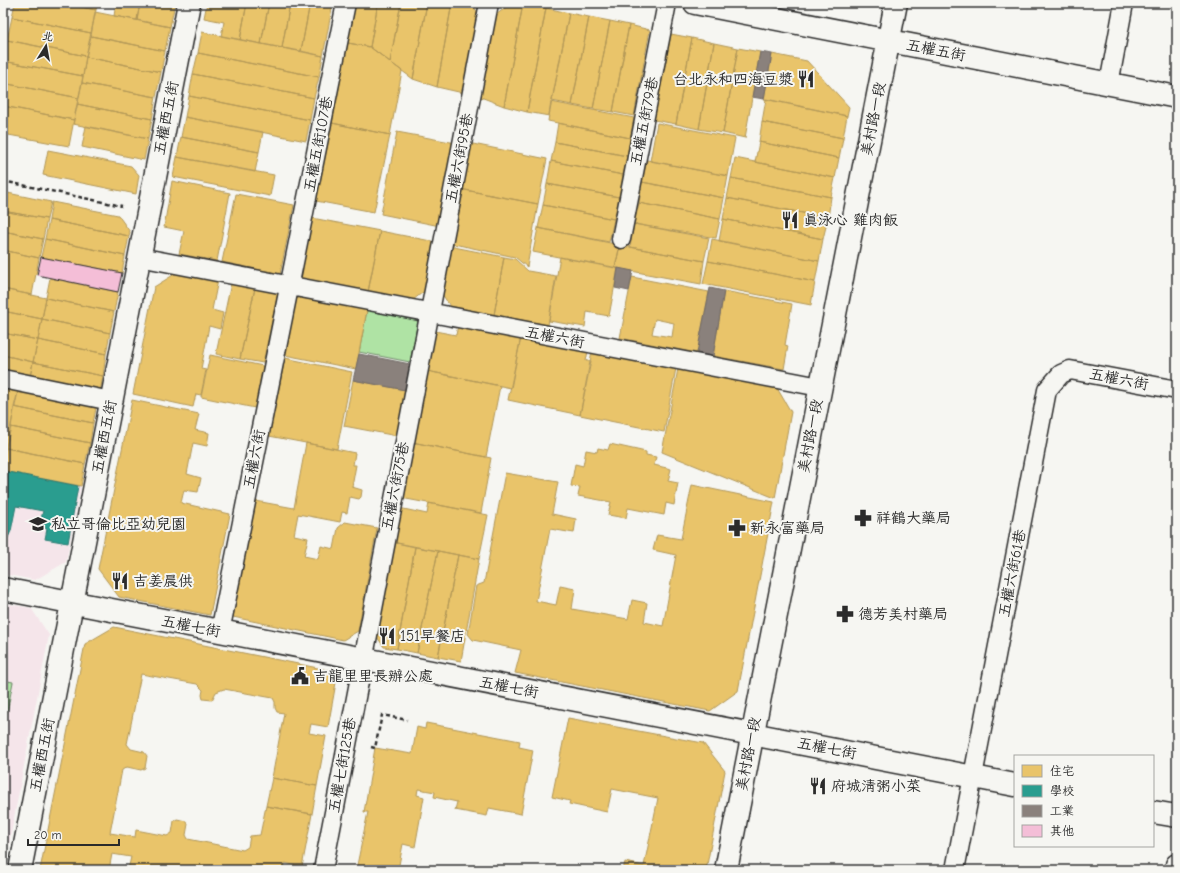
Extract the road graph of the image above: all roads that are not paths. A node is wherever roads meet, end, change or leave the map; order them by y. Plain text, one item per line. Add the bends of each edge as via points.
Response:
1 (189, 3) edge
2 (346, 3) edge
3 (489, 3) edge
4 (667, 3) edge
5 (695, 3) edge
6 (896, 3) edge
7 (1124, 3) edge
8 (888, 41) junction
9 (1108, 84) junction
10 (1177, 97) edge
11 (621, 239) dead end
12 (139, 257) junction
13 (289, 286) junction
14 (429, 313) junction
15 (1061, 374) joint
16 (3, 379) edge
17 (820, 387) junction
18 (1177, 390) edge
19 (111, 401) junction
20 (3, 589) edge
21 (72, 602) junction
22 (220, 632) junction
23 (362, 660) junction
24 (753, 733) junction
25 (973, 777) junction
26 (1014, 785) edge
27 (1154, 812) edge
28 (1177, 816) edge
29 (1177, 865) edge
30 (20, 870) edge
31 (323, 870) edge
32 (726, 870) edge
33 (955, 870) edge
34 (1176, 870) edge

1 - 12 street, 五權西五街
2 - 13 lane, 五權五街107巷
3 - 14 lane, 五權六街95巷
4 - 11 lane, 五權五街79巷
5 - 8 street, 五權五街
6 - 8 street, 美村路一段
7 - 9 lane
8 - 9 street, 五權五街
8 - 17 street, 美村路一段
9 - 10 street, 五權五街
12 - 13 lane, 五權六街
12 - 19 street, 五權西五街
13 - 14 lane, 五權六街
13 - 22 lane, 五權六街
14 - 17 lane, 五權六街
14 - 23 lane, 五權六街75巷
15 - 18 lane, 五權六街 via 1070,370
15 - 25 lane, 五權六街61巷 via 1047,390
16 - 19 lane
17 - 24 street, 美村路一段
19 - 21 street, 五權西五街
20 - 21 street, 五權七街
21 - 22 street, 五權七街
21 - 30 street, 五權西五街
22 - 23 street, 五權七街
23 - 24 street, 五權七街
23 - 31 lane, 五權七街125巷
24 - 25 street, 五權七街
24 - 32 street, 美村路一段
25 - 26 street, 五權七街
25 - 33 lane, 五權六街61巷
27 - 28 street
29 - 34 street

